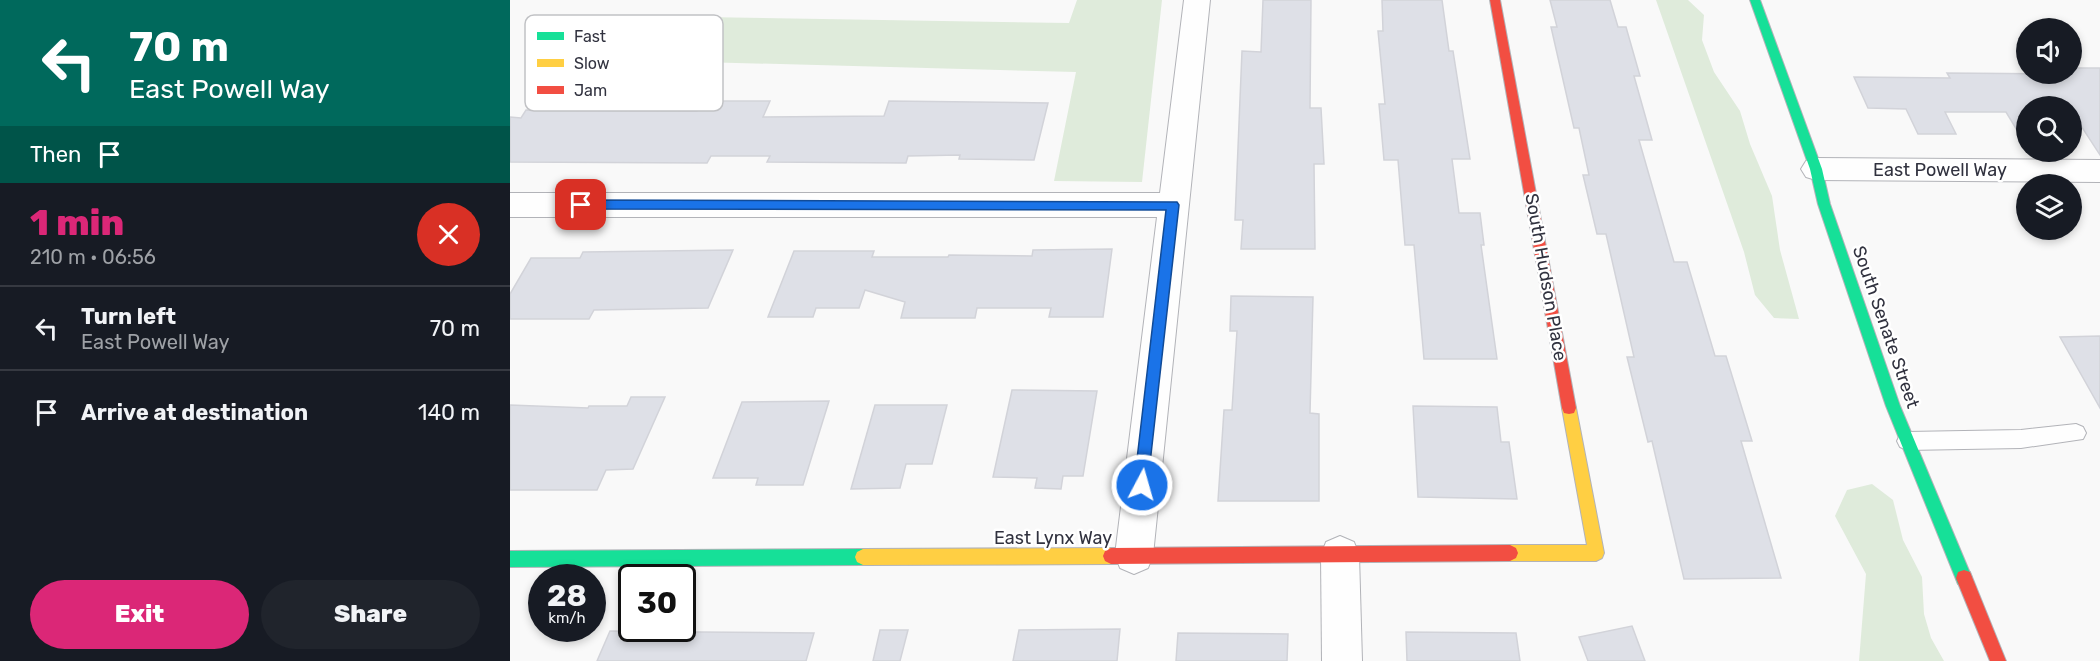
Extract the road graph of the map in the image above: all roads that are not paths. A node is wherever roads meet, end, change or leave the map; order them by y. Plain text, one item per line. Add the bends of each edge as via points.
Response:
1 (1197, 0) edge
2 (1495, 0) edge
3 (1755, 0) edge
4 (1816, 169) junction
5 (2100, 171) edge
6 (510, 205) edge
7 (1172, 205) junction
8 (2076, 433) dead end
9 (1907, 441) junction
10 (1596, 553) joint
11 (1134, 555) junction
12 (1340, 555) junction
13 (510, 559) edge
14 (1342, 661) edge
15 (1998, 661) edge

1 - 7 street
2 - 10 street, South Hudson Place
3 - 4 street, South Senate Street
4 - 5 street, East Powell Way
4 - 9 street, South Senate Street
6 - 7 street
7 - 11 street
8 - 9 lane via 2021,439
9 - 15 street, South Senate Street
10 - 12 street, East Lynx Way
11 - 12 street, East Lynx Way
11 - 13 street, East Lynx Way
12 - 14 street

